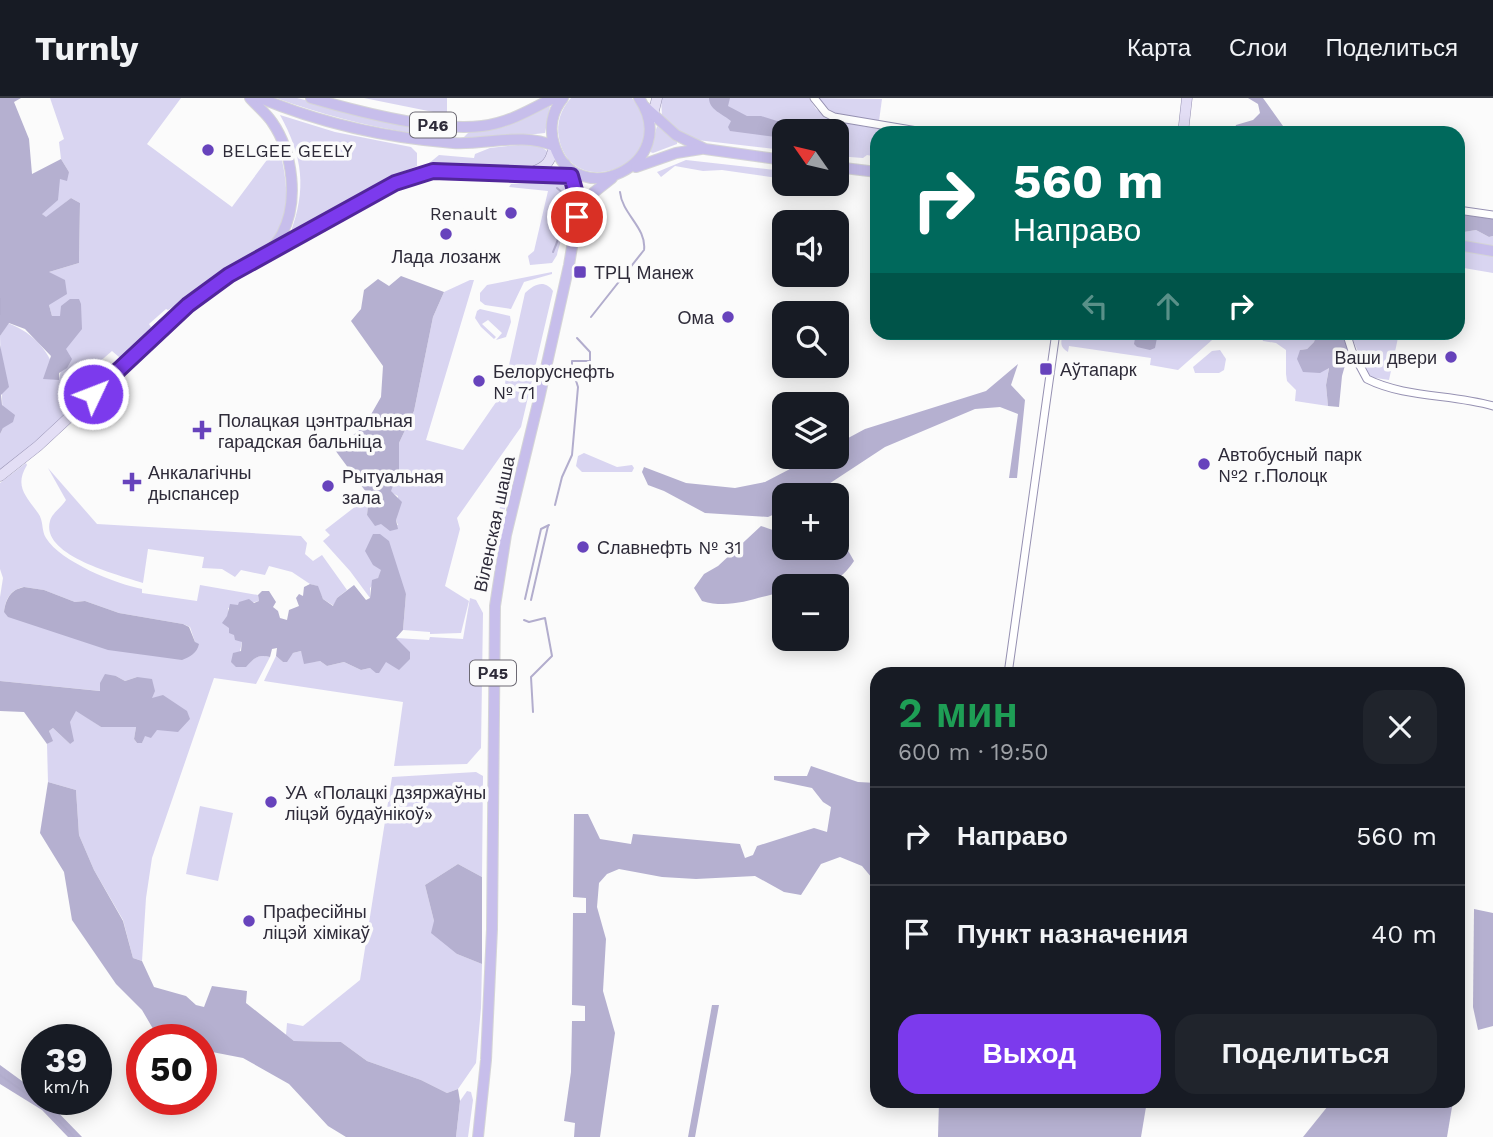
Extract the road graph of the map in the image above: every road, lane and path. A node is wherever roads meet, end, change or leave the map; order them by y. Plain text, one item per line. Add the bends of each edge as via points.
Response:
1 (250, 98) edge
2 (260, 98) edge
3 (311, 98) edge
4 (553, 98) edge
5 (563, 98) edge
6 (657, 98) edge
7 (814, 98) edge
8 (1187, 98) edge
9 (641, 101) edge
10 (654, 115) junction
11 (887, 126) edge
12 (1184, 126) edge
13 (649, 129) junction
14 (554, 146) junction
15 (705, 149) junction
16 (772, 158) edge
17 (565, 164) junction
18 (630, 169) junction
19 (849, 169) edge
20 (870, 171) edge
21 (528, 173) junction
22 (571, 176) junction
23 (585, 176) junction
24 (614, 176) junction
25 (1465, 211) edge
26 (1493, 215) edge
27 (577, 217) junction
28 (1465, 246) edge
29 (1493, 251) edge
30 (269, 252) junction
31 (1055, 340) edge
32 (1349, 340) edge
33 (1493, 406) edge
34 (0, 476) edge
35 (1009, 667) edge
36 (478, 1137) edge

1 - 30 main road via 272,121 289,166 289,216
2 - 14 main road, Р46 via 356,128 420,140 484,143 532,139
3 - 4 main road, Р46 via 451,128 506,121
5 - 14 main road via 552,124
6 - 10 main road
7 - 11 street via 834,117
8 - 12 main road
9 - 10 main road
9 - 13 main road
10 - 13 main road
10 - 15 main road via 683,141
13 - 18 main road via 642,157
14 - 17 main road
14 - 21 main road via 549,163
15 - 16 main road
15 - 18 main road via 676,153
17 - 22 main road, Р45
17 - 23 main road
18 - 24 main road
19 - 20 main road
21 - 22 main road
21 - 30 main road via 421,174 395,183
22 - 23 main road
22 - 27 main road, Р45
23 - 24 main road
24 - 27 main road, Р45 via 593,193
25 - 26 street
27 - 36 main road, Віленская шаша / Р45 via 496,596 492,929
28 - 29 main road
30 - 34 main road via 188,305
31 - 35 street
32 - 33 street via 1367,379

